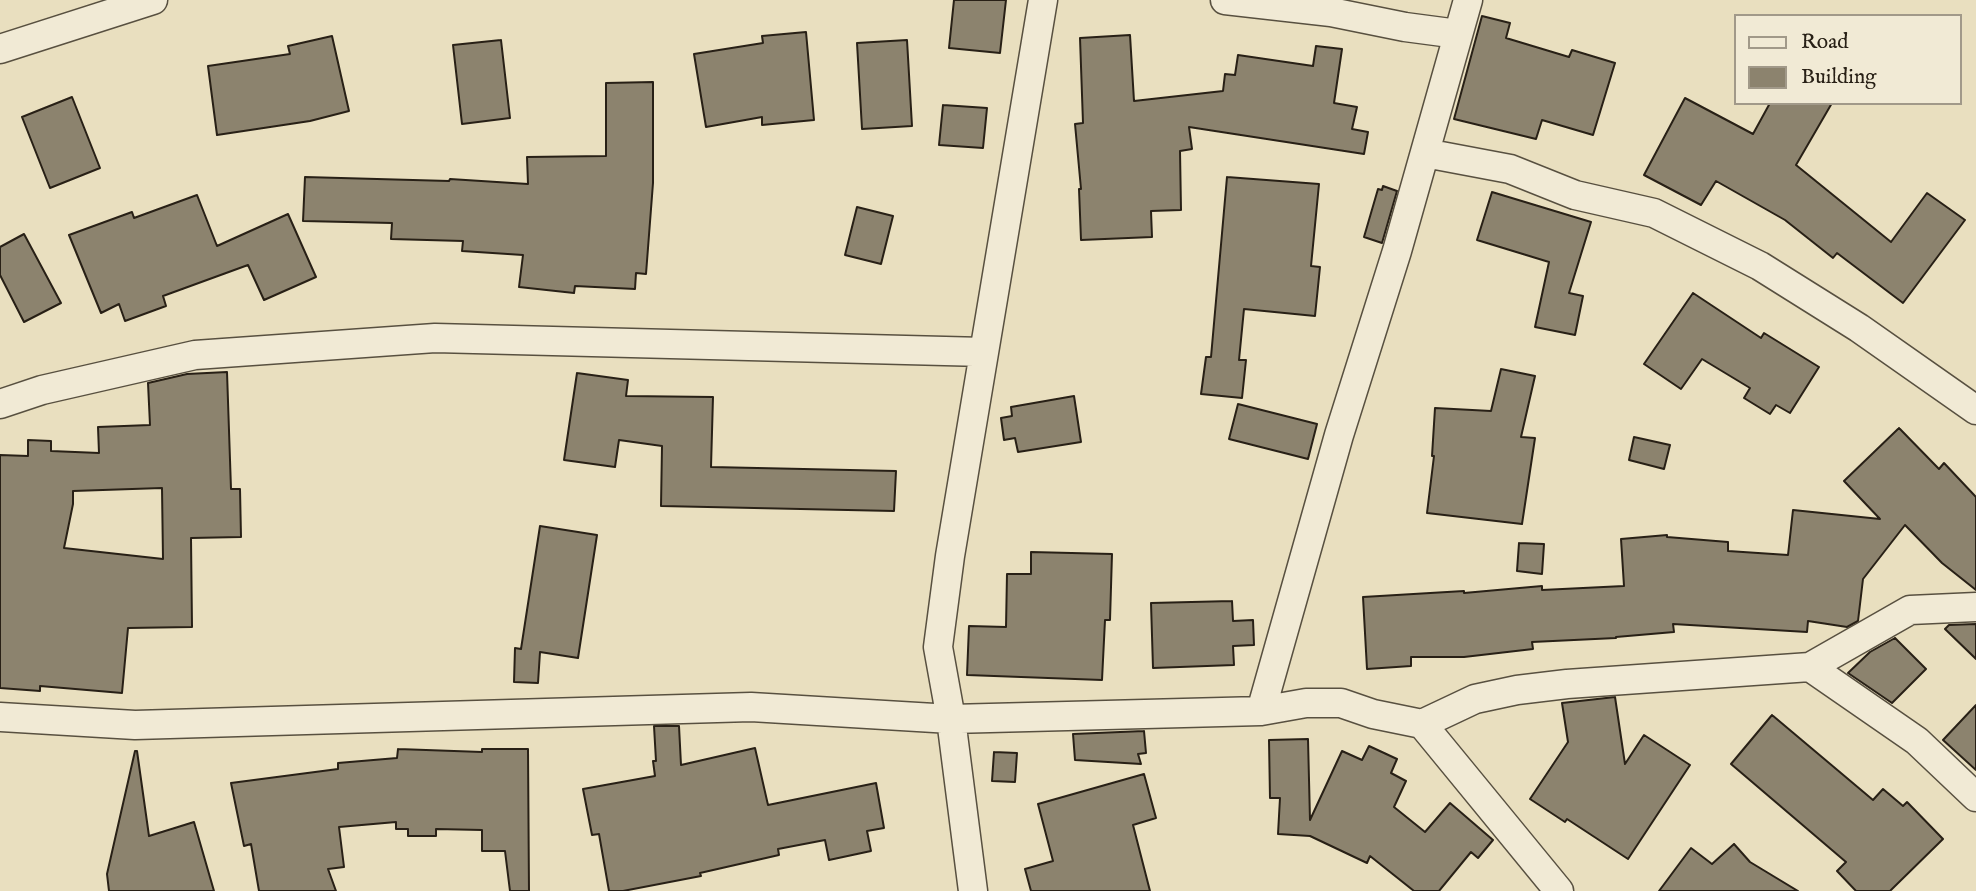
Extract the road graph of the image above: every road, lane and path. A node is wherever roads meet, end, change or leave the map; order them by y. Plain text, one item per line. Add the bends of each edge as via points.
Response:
1 (153, 0) edge
2 (1043, 0) edge
3 (1225, 0) edge
4 (1468, 0) edge
5 (1458, 34) junction
6 (0, 50) edge
7 (1425, 153) junction
8 (984, 352) junction
9 (0, 404) edge
10 (1976, 410) edge
11 (1976, 607) edge
12 (1810, 667) junction
13 (1261, 711) junction
14 (0, 717) edge
15 (951, 719) junction
16 (1422, 724) junction
17 (1976, 797) edge
18 (973, 891) edge
19 (1559, 891) edge

1 - 6 street
2 - 8 street
3 - 5 street
4 - 5 street
5 - 7 street
7 - 10 street via 1510,169 1575,195 1654,213 1760,266
7 - 13 street
8 - 9 street via 435,338 195,355
8 - 15 street via 938,647
11 - 12 street via 1910,610
12 - 16 street via 1517,690 1475,699
12 - 17 street via 1917,741
13 - 15 street
13 - 16 street via 1341,703
14 - 15 street via 135,724 751,708
15 - 18 street
16 - 19 street

